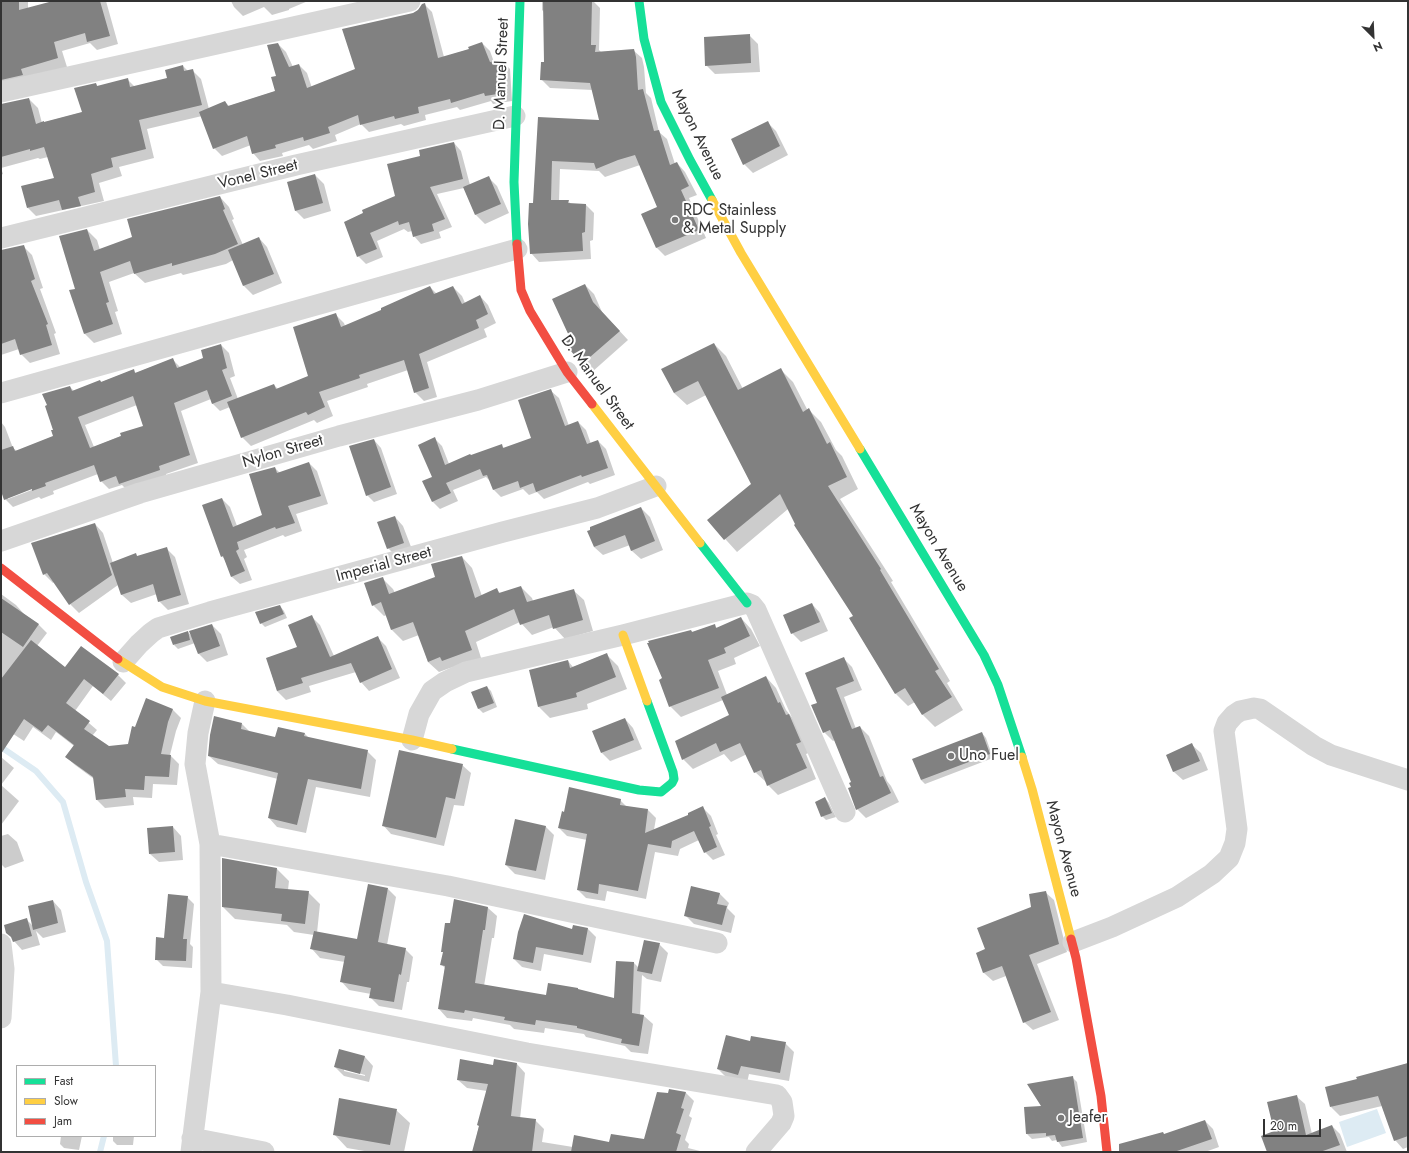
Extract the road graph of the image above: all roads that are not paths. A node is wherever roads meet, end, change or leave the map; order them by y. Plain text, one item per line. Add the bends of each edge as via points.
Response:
1 (410, 1) edge
2 (520, 1) edge
3 (639, 1) edge
4 (1, 92) edge
5 (515, 116) junction
6 (1, 238) edge
7 (517, 249) junction
8 (567, 372) junction
9 (1, 393) edge
10 (656, 486) junction
11 (1, 540) edge
12 (1, 568) edge
13 (747, 603) junction
14 (623, 635) junction
15 (123, 662) junction
16 (205, 701) junction
17 (412, 740) junction
18 (1408, 780) edge
19 (845, 812) dead end
20 (210, 844) junction
21 (1073, 942) junction
22 (717, 943) dead end
23 (1, 944) edge
24 (211, 992) junction
25 (1, 1018) edge
26 (192, 1145) edge
27 (264, 1152) edge
28 (756, 1152) edge
29 (1107, 1152) edge

1 - 4 street
2 - 5 street, D. Manuel Street
3 - 21 street, Mayon Avenue via 644,39 661,102 690,160 741,253 987,661 998,685 1032,789
5 - 6 street, Vonel Street via 296,165
5 - 7 street, D. Manuel Street
7 - 8 street, D. Manuel Street via 521,290 530,311
7 - 9 street
8 - 10 street, D. Manuel Street
8 - 11 street, Nylon Street via 478,400 339,436 140,493
10 - 13 street, D. Manuel Street
10 - 15 street, Imperial Street via 597,508 158,628
12 - 15 street
13 - 14 street
13 - 19 street via 756,610
14 - 17 street via 466,672 445,682 432,691 419,714
14 - 17 street via 673,772 674,779 664,791 639,790
15 - 16 street via 162,687
16 - 17 street
16 - 20 street via 195,764
18 - 21 street via 1314,746 1260,709 1240,711 1227,723 1224,730 1237,829 1229,858 1212,874 1177,897 1112,928
20 - 22 street via 448,886
20 - 24 street
21 - 29 street, Mayon Avenue via 1101,1096
23 - 25 street via 4,969
24 - 26 street
24 - 28 street via 527,1053 777,1095 782,1102 784,1116
26 - 27 street

